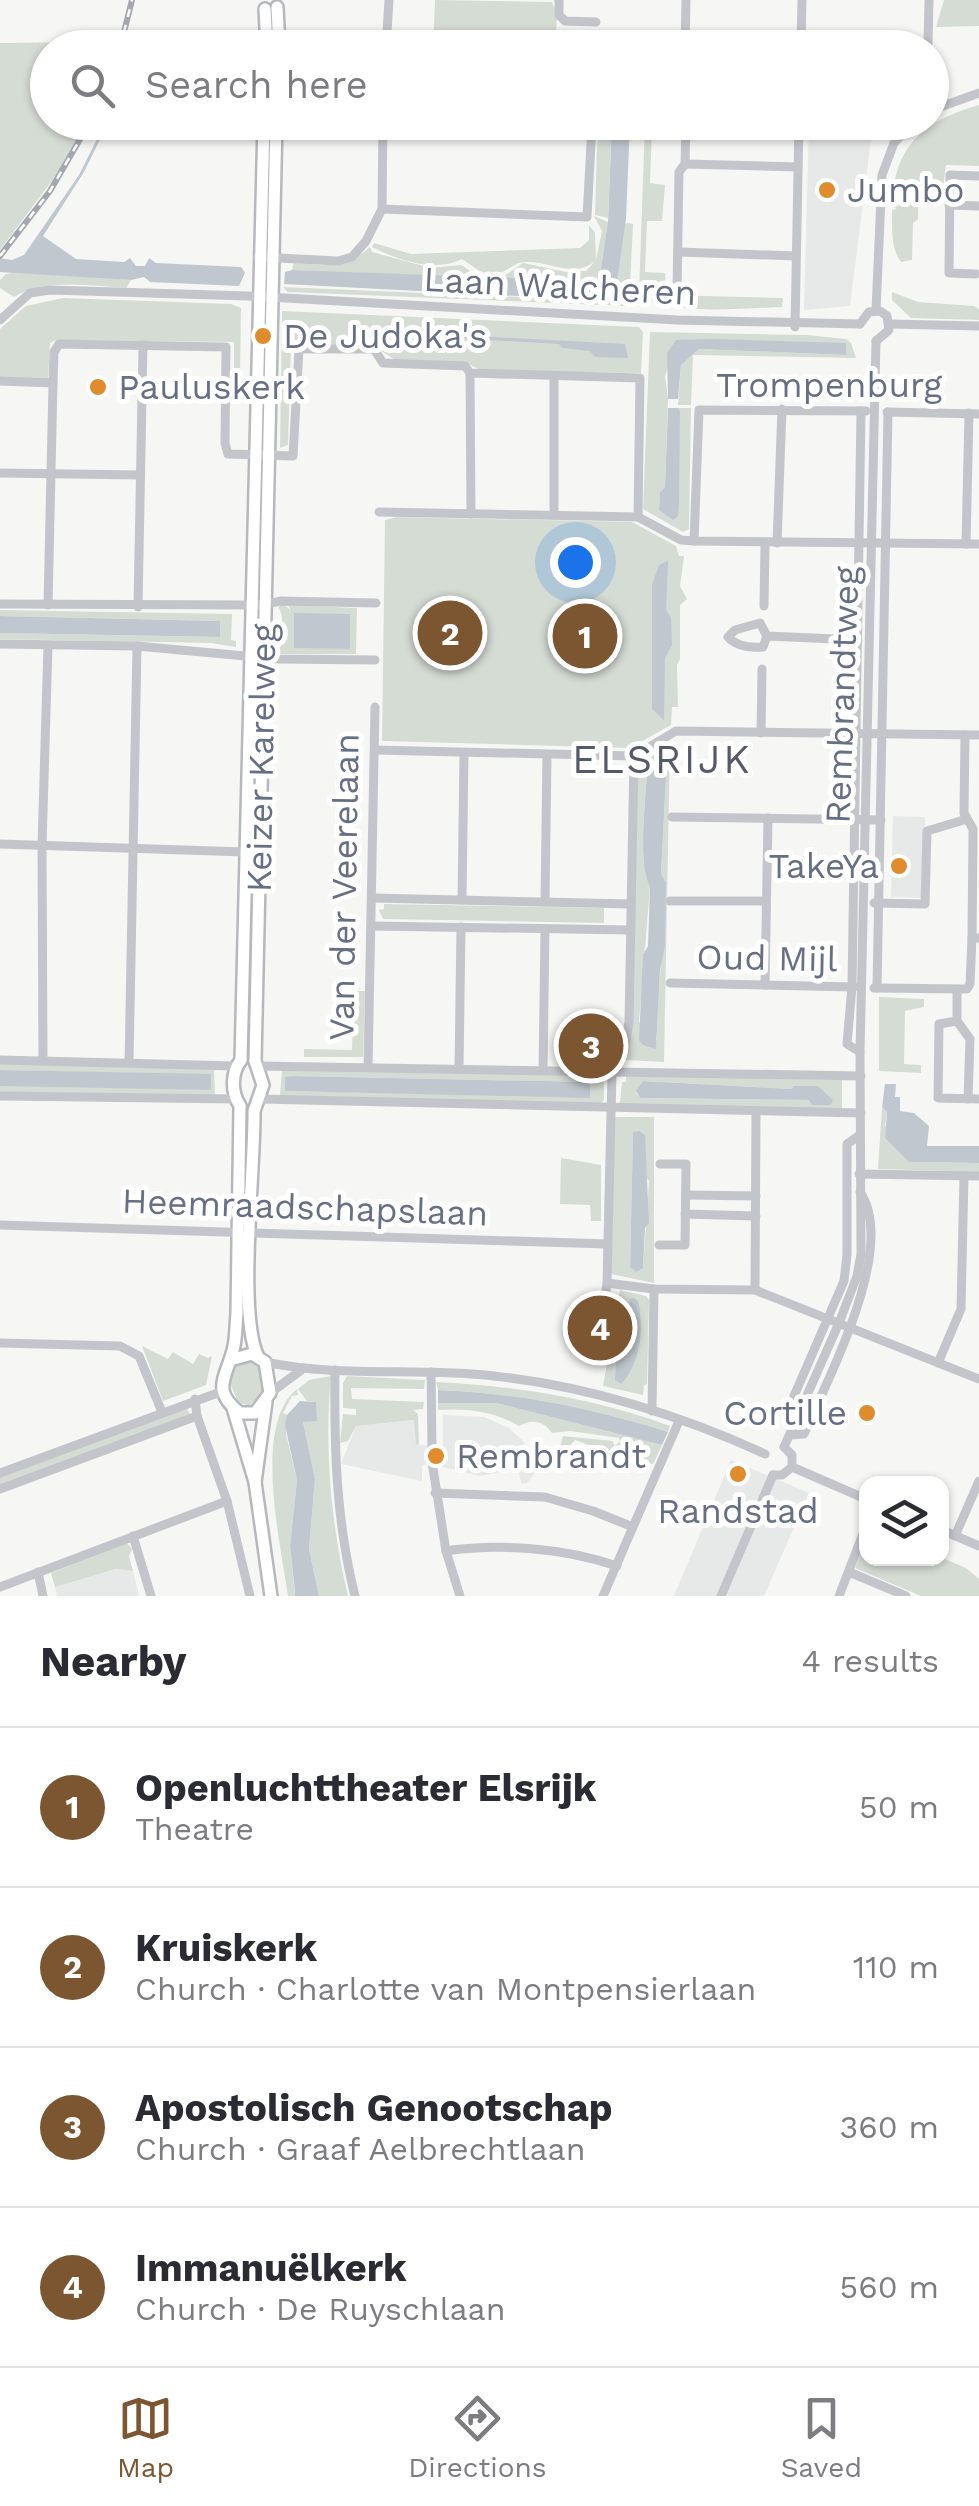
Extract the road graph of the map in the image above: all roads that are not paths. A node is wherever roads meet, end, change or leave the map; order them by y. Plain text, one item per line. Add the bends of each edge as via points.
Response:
1 (388, 0) edge
2 (560, 0) edge
3 (686, 0) edge
4 (802, 0) edge
5 (929, 0) edge
6 (270, 4) edge
7 (596, 22) dead end
8 (268, 30) edge
9 (275, 30) edge
10 (387, 30) edge
11 (685, 30) edge
12 (801, 30) edge
13 (928, 30) edge
14 (979, 93) edge
15 (949, 104) edge
16 (264, 140) edge
17 (275, 140) edge
18 (383, 140) edge
19 (591, 140) edge
20 (686, 140) edge
21 (799, 140) edge
22 (897, 140) edge
23 (685, 164) junction
24 (798, 167) junction
25 (979, 176) edge
26 (950, 205) junction
27 (979, 206) edge
28 (382, 209) junction
29 (679, 252) junction
30 (796, 256) junction
31 (265, 257) junction
32 (976, 274) dead end
33 (677, 292) dead end
34 (264, 298) junction
35 (876, 310) junction
36 (0, 320) edge
37 (890, 324) junction
38 (979, 326) edge
39 (795, 327) junction
40 (866, 334) junction
41 (142, 344) junction
42 (470, 373) junction
43 (554, 376) junction
44 (0, 381) edge
45 (53, 383) junction
46 (782, 409) junction
47 (861, 411) junction
48 (874, 411) junction
49 (888, 412) junction
50 (974, 414) edge
51 (260, 455) junction
52 (0, 474) edge
53 (52, 474) junction
54 (140, 475) junction
55 (379, 512) dead end
56 (471, 514) junction
57 (554, 515) junction
58 (638, 517) junction
59 (694, 542) junction
60 (764, 544) junction
61 (777, 544) junction
62 (859, 544) junction
63 (874, 544) junction
64 (886, 544) junction
65 (966, 544) junction
66 (979, 544) edge
67 (376, 603) dead end
68 (0, 604) edge
69 (48, 604) junction
70 (257, 605) junction
71 (764, 606) dead end
72 (138, 607) junction
73 (767, 636) dead end
74 (858, 640) junction
75 (0, 644) edge
76 (48, 645) junction
77 (137, 646) junction
78 (250, 654) junction
79 (264, 657) junction
80 (375, 660) dead end
81 (762, 669) dead end
82 (375, 707) dead end
83 (761, 733) junction
84 (862, 734) junction
85 (884, 734) junction
86 (965, 735) junction
87 (979, 736) edge
88 (374, 750) junction
89 (464, 753) junction
90 (547, 754) junction
91 (634, 756) junction
92 (672, 817) dead end
93 (768, 818) junction
94 (967, 819) junction
95 (860, 820) junction
96 (881, 820) junction
97 (0, 844) edge
98 (42, 846) junction
99 (134, 850) junction
100 (245, 852) junction
101 (373, 898) junction
102 (462, 900) junction
103 (670, 901) dead end
104 (766, 901) junction
105 (545, 902) junction
106 (866, 903) junction
107 (879, 903) junction
108 (631, 904) junction
109 (372, 926) junction
110 (461, 927) junction
111 (545, 929) junction
112 (630, 930) junction
113 (976, 938) edge
114 (670, 983) dead end
115 (765, 985) junction
116 (858, 987) junction
117 (876, 988) junction
118 (957, 990) junction
119 (956, 1021) junction
120 (0, 1060) edge
121 (42, 1060) junction
122 (129, 1063) junction
123 (248, 1063) junction
124 (368, 1067) junction
125 (459, 1069) junction
126 (543, 1070) junction
127 (612, 1072) junction
128 (861, 1076) junction
129 (0, 1096) edge
130 (974, 1099) edge
131 (238, 1102) junction
132 (258, 1103) junction
133 (610, 1108) junction
134 (756, 1111) junction
135 (861, 1113) junction
136 (860, 1135) junction
137 (660, 1164) dead end
138 (859, 1174) junction
139 (964, 1176) junction
140 (979, 1176) edge
141 (686, 1195) junction
142 (756, 1196) junction
143 (685, 1214) junction
144 (756, 1216) junction
145 (0, 1226) edge
146 (244, 1233) junction
147 (608, 1244) junction
148 (659, 1245) dead end
149 (607, 1284) junction
150 (654, 1289) junction
151 (755, 1290) junction
152 (603, 1314) dead end
153 (828, 1317) junction
154 (844, 1325) junction
155 (0, 1343) edge
156 (230, 1360) junction
157 (262, 1360) junction
158 (938, 1362) junction
159 (306, 1368) junction
160 (335, 1370) junction
161 (431, 1372) junction
162 (979, 1380) edge
163 (223, 1391) junction
164 (268, 1397) junction
165 (195, 1399) junction
166 (233, 1408) junction
167 (162, 1412) junction
168 (652, 1412) junction
169 (198, 1416) junction
170 (798, 1416) junction
171 (679, 1421) junction
172 (790, 1435) junction
173 (784, 1447) junction
174 (432, 1448) dead end
175 (432, 1462) dead end
176 (767, 1465) junction
177 (792, 1467) junction
178 (3, 1472) edge
179 (979, 1481) edge
180 (255, 1482) junction
181 (11, 1484) junction
182 (0, 1488) edge
183 (435, 1493) junction
184 (859, 1495) edge
185 (226, 1502) junction
186 (634, 1527) junction
187 (949, 1533) edge
188 (133, 1536) junction
189 (955, 1536) junction
190 (859, 1546) edge
191 (979, 1546) edge
192 (446, 1551) junction
193 (616, 1566) junction
194 (38, 1572) junction
195 (849, 1572) junction
196 (0, 1587) edge
197 (43, 1596) edge
198 (151, 1596) edge
199 (250, 1596) edge
200 (270, 1596) edge
201 (355, 1596) edge
202 (460, 1596) edge
203 (603, 1596) edge
204 (721, 1596) edge
205 (839, 1596) edge
206 (906, 1596) edge

1 - 10 street
2 - 7 street via 559,15 566,21
3 - 11 street
4 - 12 street
5 - 13 street
6 - 8 main road
6 - 9 main road
14 - 15 street
16 - 31 main road, Keizer Karelweg
17 - 31 main road, Keizer Karelweg
18 - 28 street
19 - 28 street via 587,217
20 - 23 street
21 - 24 street
22 - 35 street via 882,174
23 - 24 street
23 - 29 street
24 - 30 street
25 - 26 street via 950,176
26 - 27 street
26 - 32 street via 949,274
28 - 31 street via 352,256
29 - 30 street
29 - 33 street
30 - 39 street
31 - 34 main road, Keizer Karelweg
34 - 36 street, Laan Walcheren via 50,290 30,294
34 - 39 street, Laan Walcheren
34 - 51 main road, Keizer Karelweg
35 - 37 street
35 - 40 street via 868,312
37 - 38 street
37 - 40 street via 886,335
39 - 40 street, Laan Walcheren
40 - 48 street, Rembrandtweg
41 - 45 street via 59,344
41 - 51 street via 226,347 228,454
41 - 54 street
42 - 43 street
42 - 51 street via 466,366 383,363 374,349 299,349 293,456
42 - 56 street
43 - 57 street
43 - 58 street via 640,378
44 - 45 street
45 - 53 street
46 - 47 street, Trompenburg
46 - 59 street, Trompenburg via 700,410
46 - 61 street
47 - 48 street, Trompenburg
47 - 62 street, Rembrandtweg
48 - 49 street, Trompenburg
48 - 63 street, Rembrandtweg
49 - 50 street, Trompenburg
49 - 64 street, Rembrandtweg
50 - 65 street
51 - 70 main road, Keizer Karelweg
52 - 53 street
53 - 54 street
53 - 69 street
54 - 72 street
55 - 56 street
56 - 57 street
57 - 58 street
58 - 59 street
59 - 60 street
60 - 61 street
60 - 71 street
61 - 62 street
62 - 63 street
62 - 74 street, Rembrandtweg
63 - 64 street
63 - 84 street, Rembrandtweg
64 - 65 street
64 - 85 street, Rembrandtweg
65 - 66 street
67 - 70 street
68 - 69 street
69 - 72 street
70 - 72 street
70 - 78 main road, Keizer Karelweg
70 - 79 main road, Keizer Karelweg
73 - 74 street
74 - 84 street, Rembrandtweg
75 - 76 street
76 - 77 street
76 - 98 street
77 - 78 street
77 - 99 street
78 - 79 street
78 - 100 main road, Keizer Karelweg
79 - 80 street
79 - 123 main road, Keizer Karelweg
81 - 83 street
82 - 88 street, Van der Veerelaan
83 - 84 street
83 - 91 street via 676,731
84 - 85 street
84 - 95 street, Rembrandtweg
85 - 86 street
85 - 96 street, Rembrandtweg
86 - 87 street
86 - 94 street
88 - 89 street
88 - 101 street, Van der Veerelaan
89 - 90 street
89 - 102 street
90 - 91 street
90 - 105 street
91 - 108 street
92 - 93 street
93 - 95 street
93 - 104 street
94 - 107 street via 927,830 925,904
94 - 113 street via 973,829
95 - 96 street
95 - 106 street, Rembrandtweg
95 - 116 street, Rembrandtweg
96 - 107 street, Rembrandtweg
97 - 98 street
98 - 99 street
98 - 121 street
99 - 100 street
99 - 122 street
100 - 123 main road, Keizer Karelweg
101 - 102 street
101 - 109 street, Van der Veerelaan
102 - 105 street
103 - 104 street
104 - 115 street
105 - 108 street
106 - 107 street
106 - 116 street, Rembrandtweg
107 - 117 street, Rembrandtweg
108 - 112 street
109 - 110 street
109 - 124 street, Van der Veerelaan
110 - 111 street
110 - 125 street
111 - 112 street
111 - 126 street
112 - 127 street via 629,1022
113 - 118 street via 970,984
114 - 115 street, Oud Mijl
115 - 116 street, Oud Mijl
116 - 117 street, Oud Mijl
116 - 128 street, Rembrandtweg via 847,1044 860,1052
117 - 118 street, Oud Mijl
118 - 119 street
119 - 130 street via 970,1039
119 - 130 street via 939,1024 938,1098
120 - 121 street
121 - 122 street
122 - 123 street
123 - 124 street
123 - 131 main road via 233,1087
123 - 132 main road via 263,1077
124 - 125 street
125 - 126 street
126 - 127 street
127 - 128 street
127 - 133 street
128 - 135 street, Rembrandtweg
129 - 131 street
131 - 132 main road via 246,1108
131 - 146 main road
132 - 133 street
132 - 146 main road
133 - 134 street
133 - 147 street
134 - 135 street
134 - 142 street
135 - 136 street, Rembrandtweg
136 - 138 street, Rembrandtweg
136 - 153 street, Rembrandtweg via 847,1144 848,1255
137 - 141 street via 686,1164
138 - 139 street
138 - 154 street, Rembrandtweg via 869,1220 868,1274
139 - 140 street
139 - 158 street via 961,1309
141 - 142 street
141 - 143 street
142 - 144 street
143 - 144 street
143 - 148 street via 685,1246
144 - 151 street
145 - 146 street, Heemraadschapslaan
146 - 147 street, Heemraadschapslaan
146 - 156 main road
146 - 157 main road via 251,1338
147 - 149 street
149 - 150 street
149 - 152 street
150 - 151 street
150 - 168 street
151 - 153 street
153 - 154 street
153 - 170 street, Rembrandtweg via 794,1396
154 - 158 street
154 - 170 street, Rembrandtweg
154 - 172 street, Rembrandtweg via 804,1434
155 - 167 street via 132,1351
156 - 157 main road via 244,1354
156 - 163 main road
157 - 159 street
157 - 164 main road
158 - 162 street
159 - 160 street
159 - 164 street
160 - 161 street
160 - 201 street via 336,1500
161 - 168 street via 562,1387
161 - 174 street
163 - 165 street
163 - 166 main road
164 - 166 main road via 248,1415
164 - 180 main road
165 - 167 street
165 - 169 street
166 - 180 main road
167 - 178 street
168 - 171 street
169 - 181 street
169 - 185 street
170 - 172 street, Rembrandtweg
171 - 176 street
171 - 186 street
172 - 173 street, Rembrandtweg
173 - 176 street via 773,1447
173 - 177 street
175 - 183 street
176 - 177 street via 782,1475
176 - 204 street
177 - 184 street
178 - 181 street
179 - 189 street
180 - 200 main road
181 - 182 street
183 - 186 street via 545,1498
183 - 192 street
185 - 188 street
185 - 199 street
186 - 193 street
187 - 189 street
188 - 194 street
188 - 198 street
189 - 191 street
190 - 195 street
192 - 193 street via 540,1550
192 - 202 street
193 - 203 street
194 - 196 street
194 - 197 street
195 - 205 street
195 - 206 street

